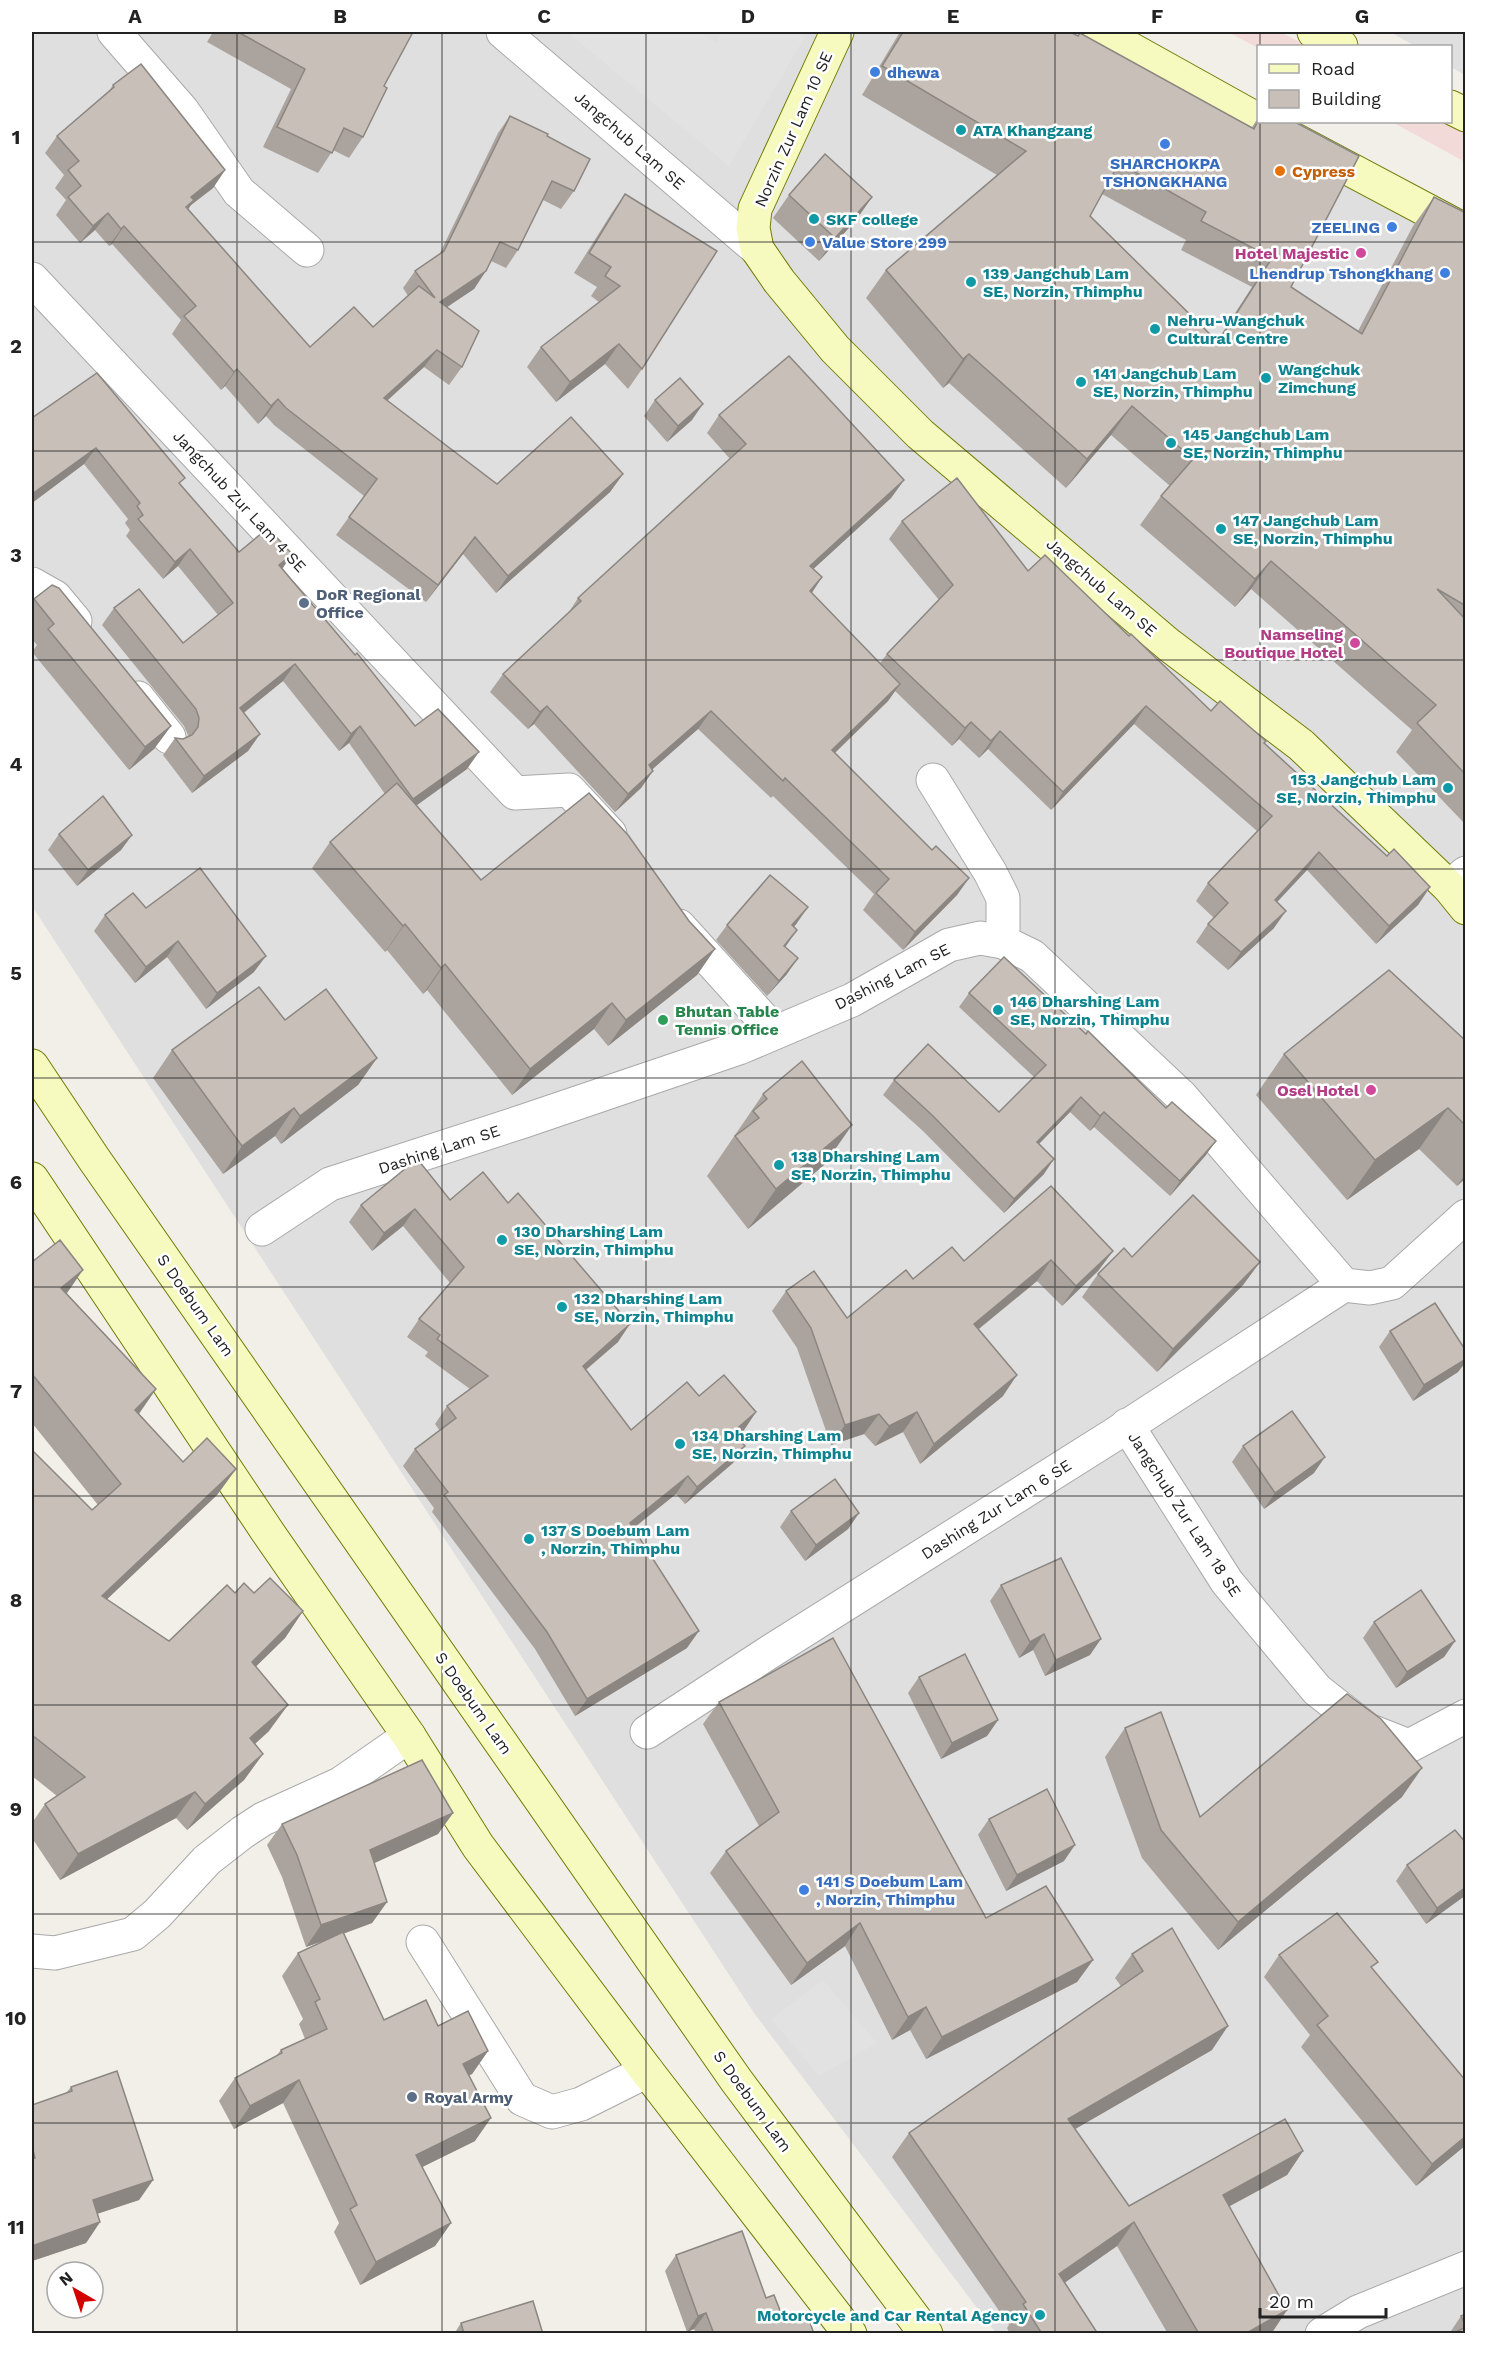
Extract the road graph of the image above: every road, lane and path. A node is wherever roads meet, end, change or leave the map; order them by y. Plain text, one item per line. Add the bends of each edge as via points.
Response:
1 (114, 32) edge
2 (503, 32) edge
3 (837, 32) edge
4 (1100, 32) edge
5 (1314, 32) edge
6 (1339, 45) edge
7 (1452, 108) edge
8 (1466, 115) edge
9 (1257, 119) edge
10 (1264, 123) edge
11 (1466, 231) edge
12 (755, 238) junction
13 (307, 250) dead end
14 (32, 279) edge
15 (32, 584) edge
16 (91, 641) edge
17 (119, 676) edge
18 (169, 737) edge
19 (933, 780) dead end
20 (631, 859) edge
21 (1460, 889) edge
22 (665, 907) edge
23 (1003, 942) junction
24 (774, 1031) junction
25 (32, 1066) edge
26 (36, 1195) edge
27 (1466, 1216) edge
28 (262, 1229) dead end
29 (1344, 1285) junction
30 (1127, 1425) junction
31 (1466, 1716) edge
32 (647, 1732) dead end
33 (409, 1736) junction
34 (423, 1942) dead end
35 (32, 1951) edge
36 (646, 2071) junction
37 (1466, 2268) edge
38 (850, 2334) edge
39 (926, 2334) edge
40 (1322, 2334) edge

1 - 13 street via 183,110 239,192
2 - 12 street, Jangchub Lam SE
3 - 12 main road, Norzin Zur Lam 10 SE via 755,209
4 - 9 main road
5 - 6 main road
7 - 8 main road
10 - 11 main road
12 - 21 main road, Jangchub Lam SE via 779,281 835,350 920,434 1169,645 1301,745
14 - 20 street, Jangchub Zur Lam 4 SE via 515,793 569,790
15 - 16 street via 55,597
17 - 18 street
19 - 23 street via 1003,898
22 - 24 street via 686,936
23 - 24 street, Dashing Lam SE via 980,938 949,945 852,1000
23 - 29 street, Dashing Lam SE via 1032,956 1181,1096
24 - 28 street, Dashing Lam SE via 739,1048 330,1184
25 - 39 main road, S Doebum Lam via 736,2080
26 - 33 main road
27 - 29 street via 1392,1283 1370,1288
29 - 30 street, Dashing Zur Lam 6 SE
30 - 31 street, Jangchub Zur Lam 18 SE via 1227,1582 1317,1690 1368,1730 1409,1746
30 - 32 street, Dashing Zur Lam 6 SE
33 - 35 street via 340,1784 243,1832 207,1860 133,1934 55,1953
33 - 36 main road via 478,1846
34 - 36 street via 522,2099 552,2112 581,2104
36 - 38 main road
37 - 40 street via 1358,2312

